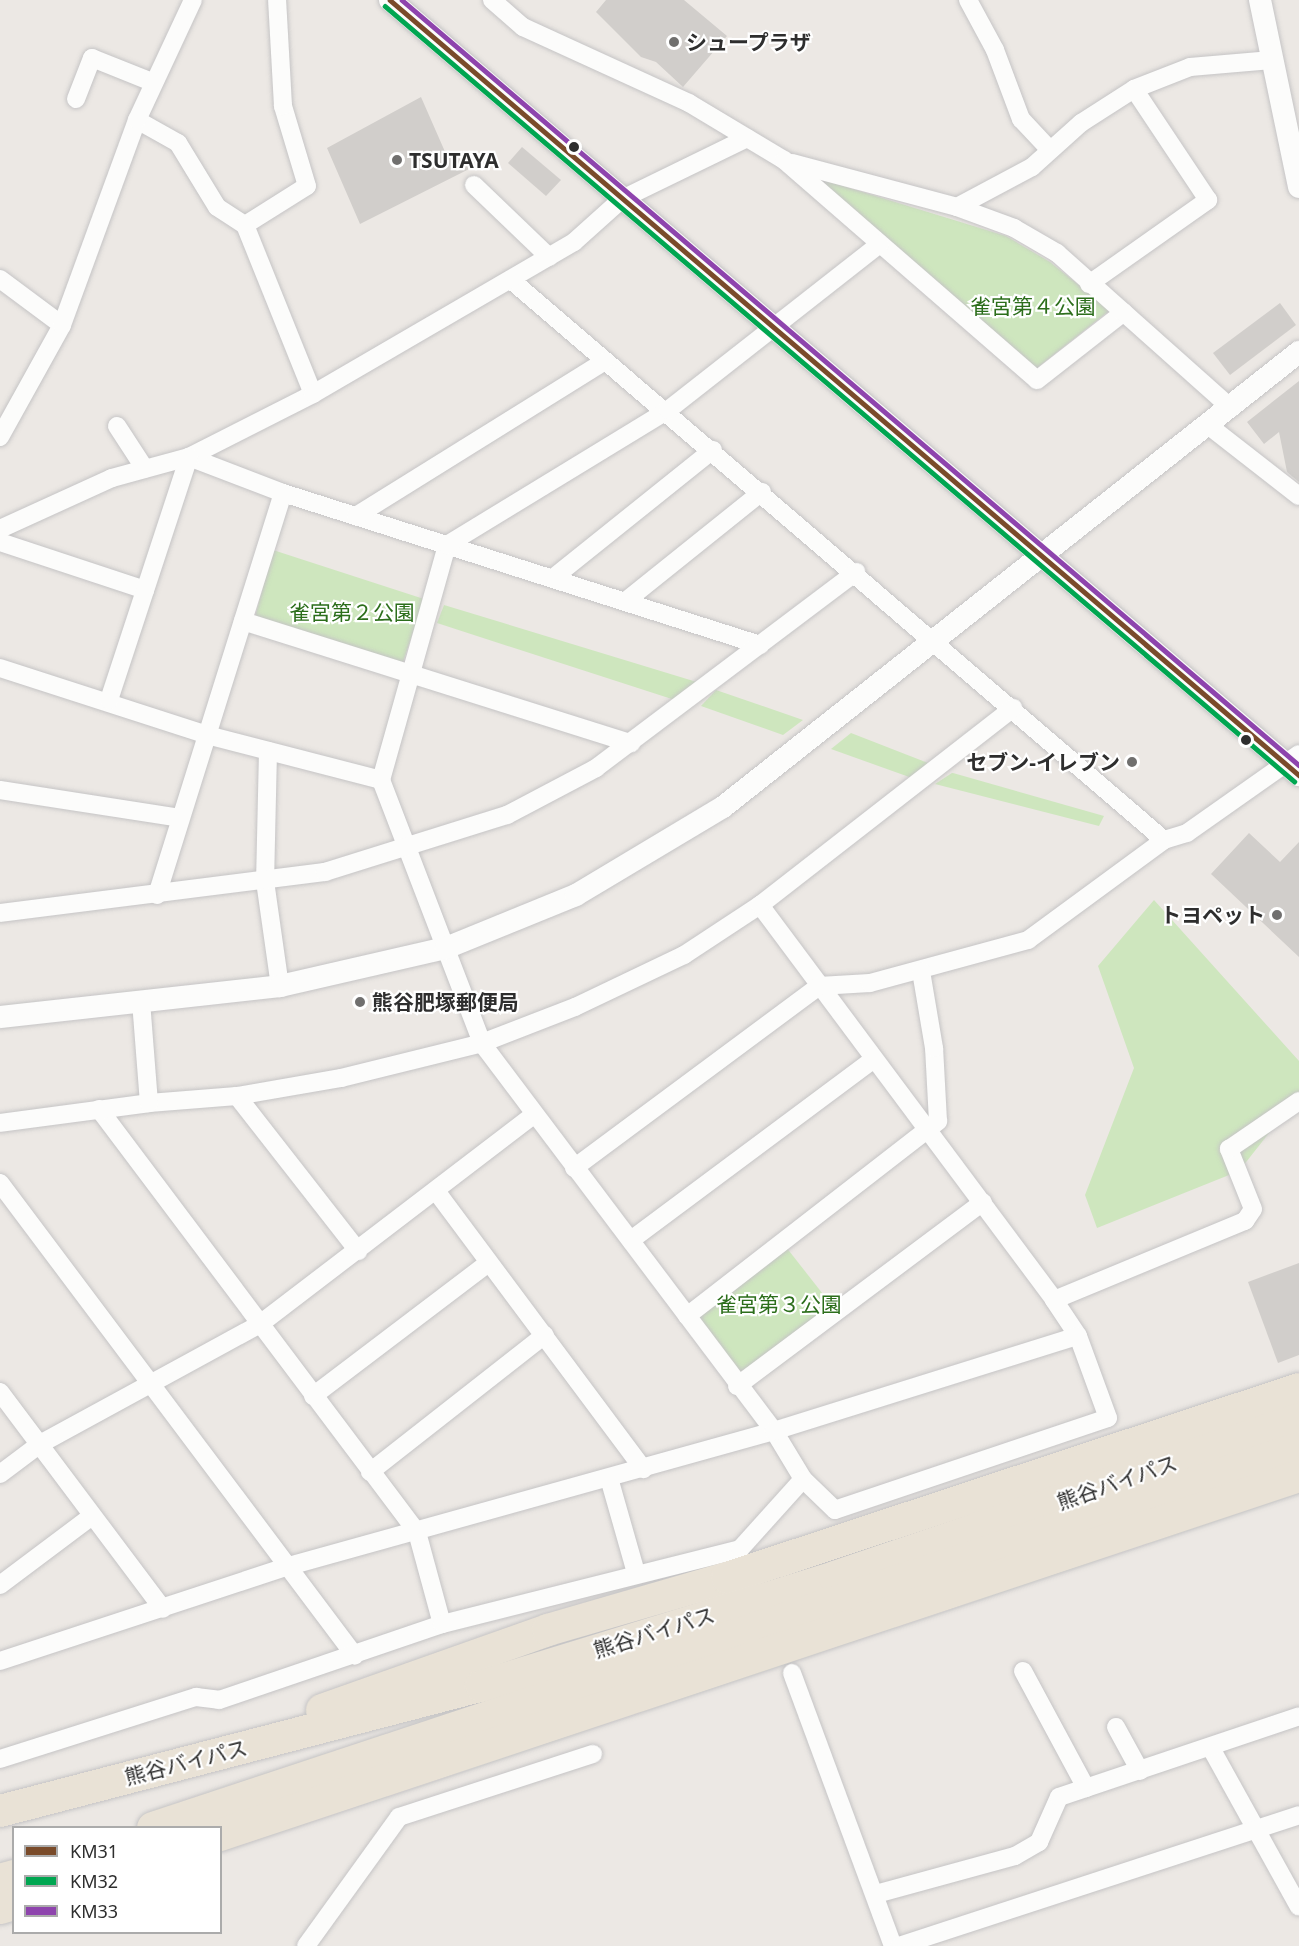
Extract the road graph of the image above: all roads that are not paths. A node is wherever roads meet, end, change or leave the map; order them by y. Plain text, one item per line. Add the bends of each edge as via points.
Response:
1 (193, 0) edge
2 (277, 0) edge
3 (390, 0) edge
4 (492, 0) edge
5 (968, 0) edge
6 (1260, 0) edge
7 (1272, 60) junction
8 (152, 82) junction
9 (1134, 89) junction
10 (76, 99) dead end
11 (137, 120) junction
12 (747, 138) junction
13 (1050, 150) junction
14 (784, 160) junction
15 (474, 185) dead end
16 (1299, 185) edge
17 (622, 199) junction
18 (957, 207) junction
19 (245, 225) junction
20 (880, 244) junction
21 (549, 257) junction
22 (0, 279) edge
23 (511, 280) junction
24 (1089, 284) junction
25 (1124, 312) junction
26 (62, 325) junction
27 (774, 328) junction
28 (1299, 352) edge
29 (605, 361) junction
30 (312, 394) junction
31 (1231, 408) junction
32 (668, 410) junction
33 (117, 426) dead end
34 (1209, 426) junction
35 (0, 437) edge
36 (713, 450) junction
37 (189, 456) junction
38 (146, 469) junction
39 (762, 492) junction
40 (283, 493) junction
41 (1299, 496) edge
42 (356, 516) junction
43 (0, 528) edge
44 (0, 542) edge
45 (447, 545) junction
46 (1044, 556) junction
47 (856, 572) junction
48 (553, 578) junction
49 (145, 590) junction
50 (627, 600) junction
51 (243, 621) junction
52 (936, 641) junction
53 (760, 645) junction
54 (0, 668) edge
55 (408, 674) junction
56 (109, 700) junction
57 (1013, 708) junction
58 (207, 735) junction
59 (631, 743) junction
60 (268, 752) junction
61 (1294, 764) edge
62 (381, 780) junction
63 (0, 790) edge
64 (180, 818) junction
65 (1164, 840) junction
66 (409, 849) junction
67 (265, 881) junction
68 (157, 895) junction
69 (760, 905) junction
70 (0, 914) edge
71 (446, 948) junction
72 (921, 971) junction
73 (280, 986) junction
74 (819, 986) junction
75 (141, 1002) junction
76 (0, 1017) edge
77 (482, 1043) junction
78 (874, 1059) junction
79 (237, 1096) junction
80 (1299, 1101) edge
81 (149, 1103) junction
82 (99, 1109) junction
83 (533, 1115) junction
84 (0, 1123) edge
85 (930, 1130) junction
86 (573, 1168) junction
87 (0, 1183) edge
88 (436, 1191) junction
89 (983, 1203) junction
90 (631, 1240) junction
91 (358, 1251) junction
92 (488, 1263) junction
93 (1054, 1300) junction
94 (687, 1316) junction
95 (260, 1324) junction
96 (545, 1335) junction
97 (1078, 1336) junction
98 (149, 1385) junction
99 (737, 1386) junction
100 (1299, 1389) edge
101 (0, 1392) edge
102 (313, 1396) junction
103 (1299, 1419) edge
104 (774, 1431) junction
105 (40, 1444) junction
106 (1299, 1448) edge
107 (642, 1469) junction
108 (370, 1472) junction
109 (0, 1474) edge
110 (1299, 1476) edge
111 (609, 1479) junction
112 (803, 1479) junction
113 (92, 1516) junction
114 (417, 1532) junction
115 (289, 1566) junction
116 (636, 1573) junction
117 (0, 1585) edge
118 (163, 1609) junction
119 (442, 1624) junction
120 (355, 1656) junction
121 (0, 1661) edge
122 (1023, 1671) dead end
123 (792, 1672) dead end
124 (1299, 1716) edge
125 (1116, 1727) dead end
126 (1212, 1750) junction
127 (593, 1754) dead end
128 (0, 1759) edge
129 (189, 1760) junction
130 (1140, 1771) junction
131 (1086, 1788) junction
132 (0, 1811) edge
133 (1299, 1815) edge
134 (156, 1826) edge
135 (1255, 1829) junction
136 (222, 1834) edge
137 (876, 1894) junction
138 (1299, 1907) edge
139 (306, 1946) edge
140 (894, 1946) edge
141 (899, 1946) edge

1 - 8 street
2 - 19 street via 273,7 283,106 307,186
3 - 17 street
4 - 12 street via 523,27 689,103
5 - 13 street via 1022,119
6 - 7 street
7 - 9 street via 1190,67
7 - 16 street
8 - 10 street via 92,58
8 - 11 street
9 - 13 street via 1081,123
9 - 24 street via 1208,200
11 - 19 street via 178,143 217,207
11 - 26 street
12 - 14 street
12 - 17 street
13 - 18 street via 1032,167
14 - 18 street
14 - 20 street
15 - 21 street
17 - 21 street
17 - 27 street
18 - 24 street via 1039,243
19 - 30 street
20 - 25 street via 1037,380
20 - 27 street
21 - 23 street
22 - 26 street
23 - 29 street
23 - 30 street
24 - 25 street
25 - 31 street
26 - 35 street
27 - 32 street
27 - 46 street
28 - 31 street
29 - 32 street
29 - 42 street
30 - 37 street
31 - 34 street
32 - 36 street
32 - 45 street
33 - 38 street
34 - 41 street
34 - 46 street
36 - 39 street
36 - 48 street
37 - 38 street
37 - 40 street
37 - 49 street
38 - 43 street via 58,500
39 - 47 street
39 - 50 street
40 - 42 street
40 - 51 street
42 - 45 street
44 - 49 street
45 - 48 street
45 - 55 street
46 - 52 street
46 - 61 street
47 - 52 street
47 - 53 street
48 - 50 street
49 - 56 street
50 - 53 street
51 - 55 street
51 - 58 street
52 - 57 street
52 - 71 street via 723,807 639,860 576,896
53 - 59 street
54 - 56 street
55 - 59 street
55 - 62 street
56 - 58 street
57 - 65 street
57 - 69 street
58 - 60 street
58 - 64 street
59 - 66 street via 596,768 507,815
60 - 62 street
60 - 67 street
61 - 65 street via 1187,833
62 - 66 street
63 - 64 street
64 - 68 street
65 - 72 street via 1028,940
66 - 67 street via 325,872
66 - 71 street
67 - 68 street
67 - 73 street
68 - 70 street
69 - 74 street
69 - 77 street via 684,955 575,1007
71 - 73 street
71 - 77 street
72 - 74 street via 870,983
72 - 85 street via 934,1048 938,1121
73 - 75 street
74 - 78 street
74 - 86 street
75 - 76 street
75 - 81 street
77 - 79 street
77 - 83 street
78 - 85 street
78 - 90 street
79 - 81 street
79 - 91 street
80 - 93 street via 1229,1149 1253,1209 1245,1221
81 - 82 street
82 - 84 street
82 - 95 street
83 - 86 street
83 - 88 street
85 - 89 street
85 - 94 street
86 - 90 street
87 - 98 street
88 - 91 street
88 - 92 street
89 - 93 street
89 - 99 street
90 - 94 street
91 - 95 street
92 - 96 street
92 - 102 street
93 - 97 street
94 - 99 street
95 - 98 street
95 - 102 street
96 - 107 street
96 - 108 street
97 - 104 street
97 - 112 street via 1108,1418 835,1510
98 - 105 street
98 - 115 street
99 - 104 street
100 - 129 highway via 738,1575 474,1654
101 - 105 street
102 - 108 street
103 - 129 highway, 熊谷バイパス via 835,1577 481,1686
104 - 107 street
104 - 112 street
105 - 109 street
105 - 113 street
106 - 134 highway, 熊谷バイパス
107 - 111 street
108 - 114 street
110 - 136 highway
111 - 114 street
111 - 116 street
112 - 116 street via 740,1549
113 - 117 street
113 - 118 street
114 - 115 street
114 - 119 street
115 - 118 street
115 - 120 street
116 - 119 street
118 - 121 street
119 - 120 street
120 - 128 street via 219,1700 196,1696
122 - 131 street
123 - 137 street
124 - 126 street
125 - 130 street
126 - 130 street
126 - 135 street
127 - 139 street via 399,1817
129 - 132 highway, 熊谷バイパス
130 - 131 street
131 - 137 street via 1059,1797 1039,1842 1015,1856
133 - 135 street
135 - 138 street
135 - 141 street
137 - 140 street

